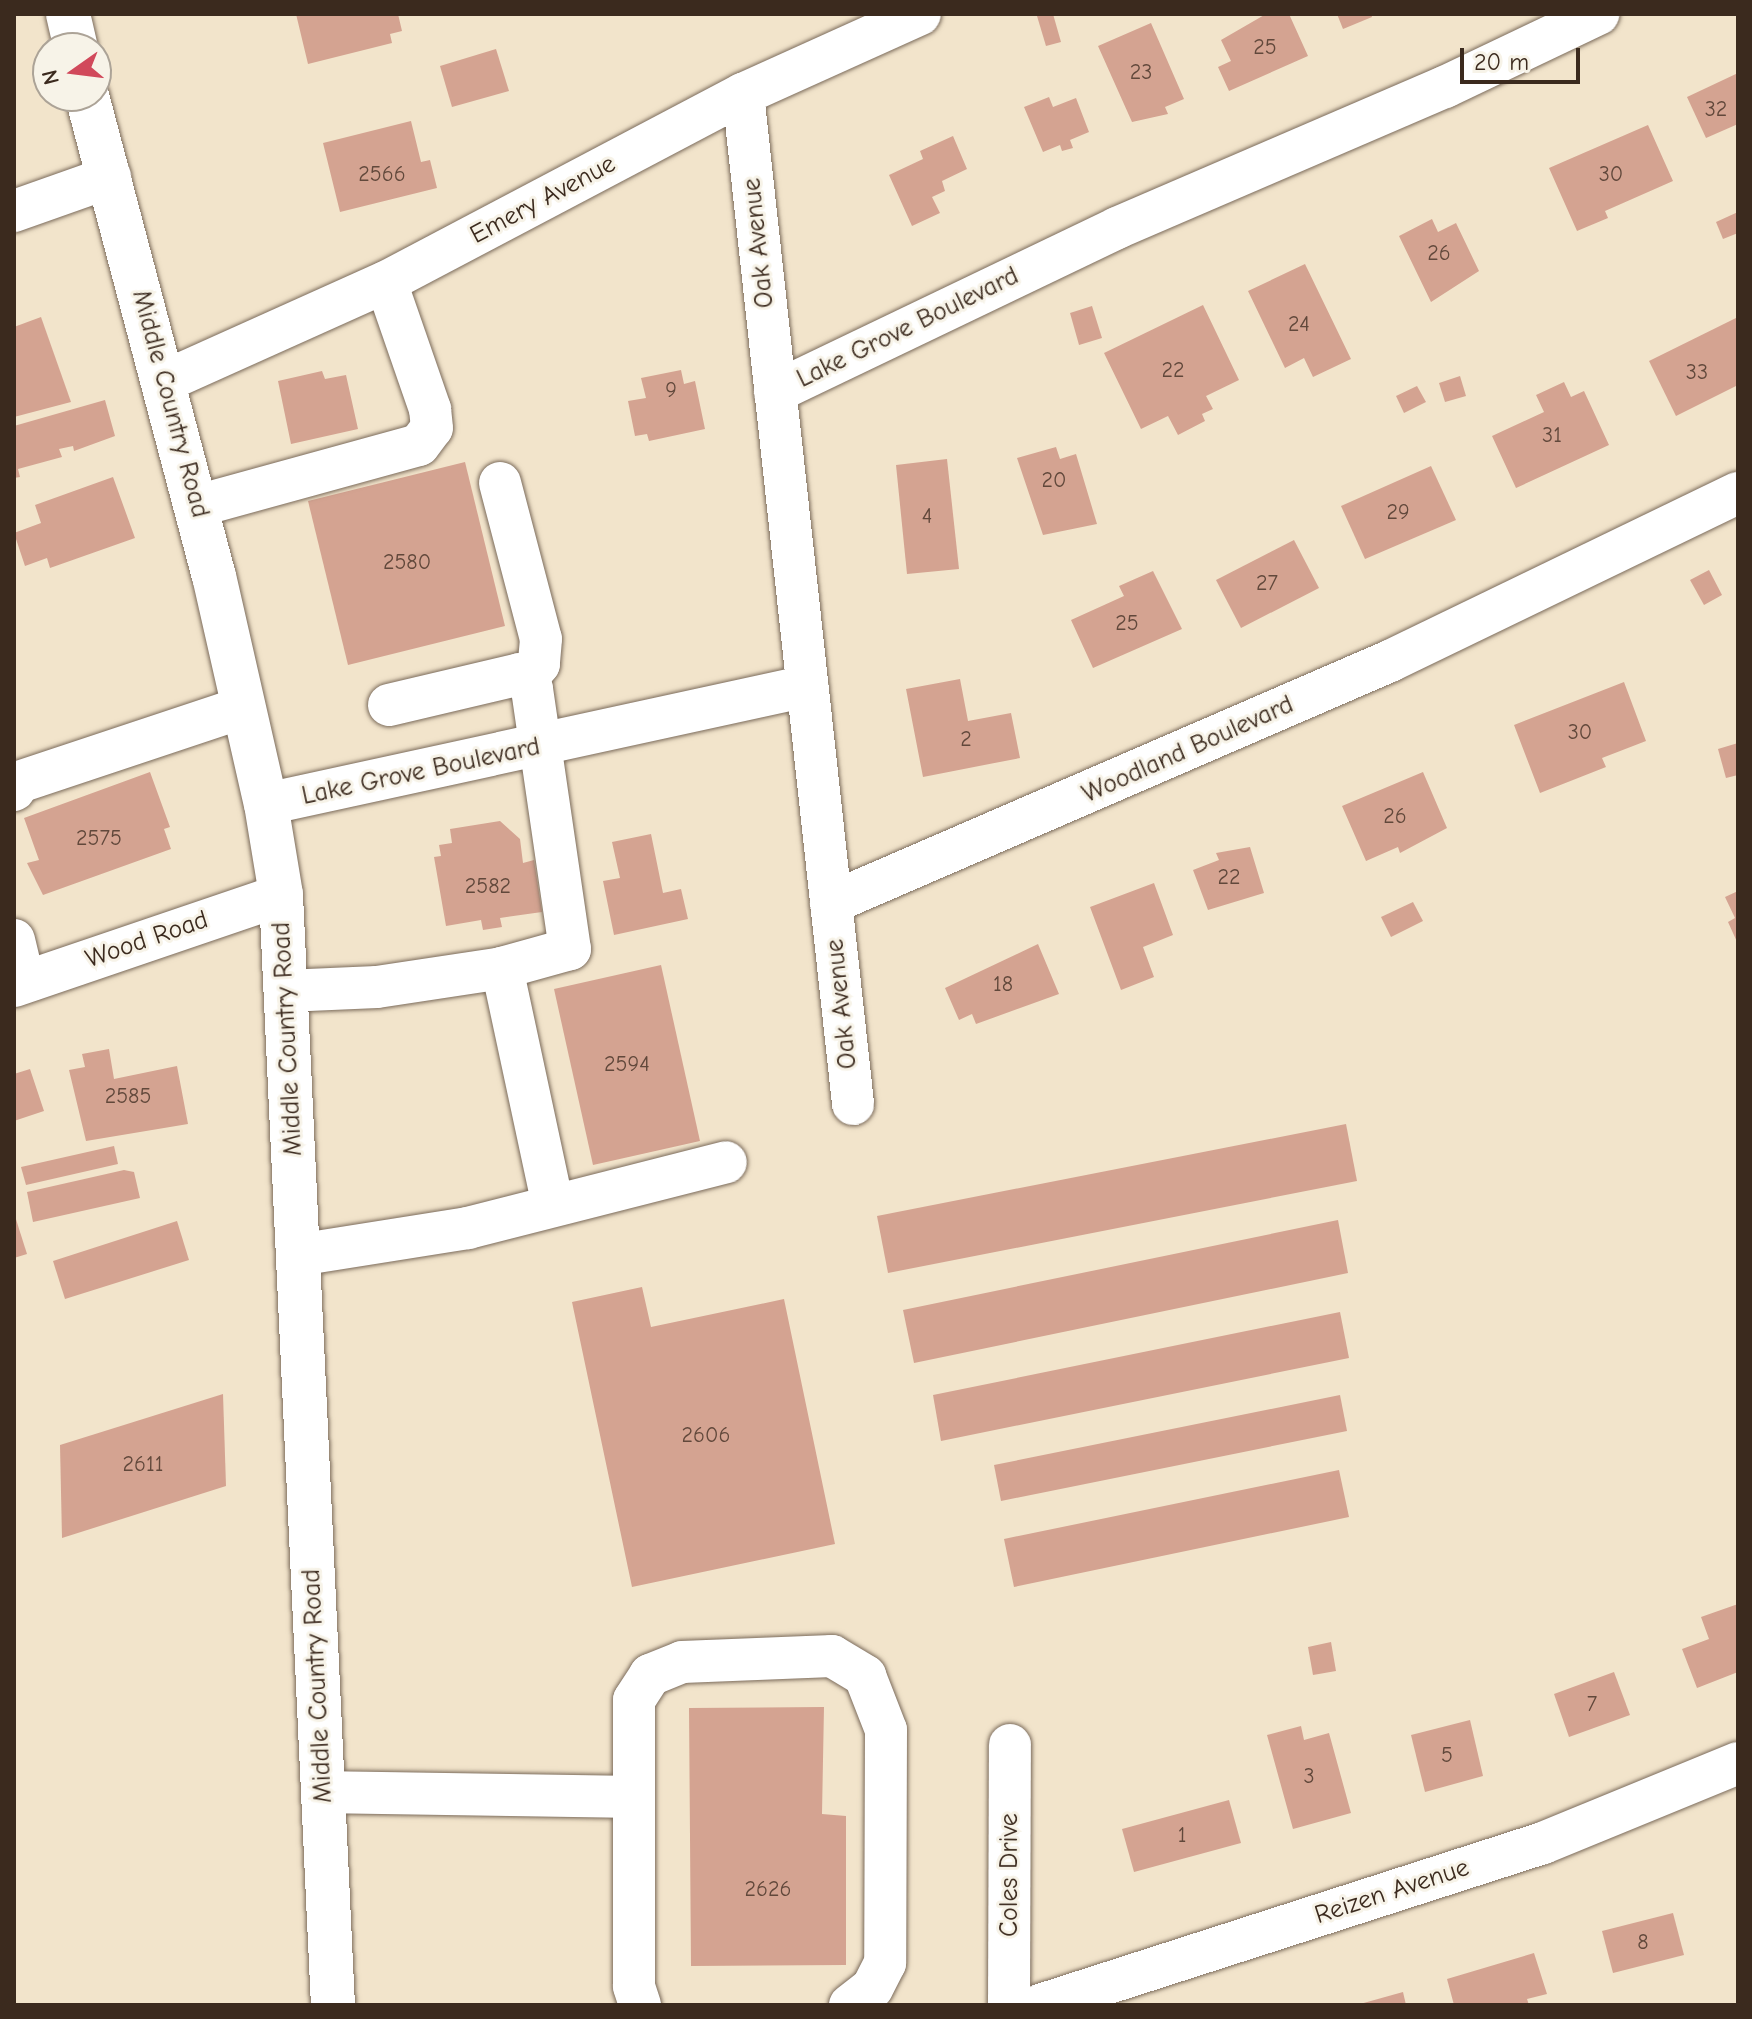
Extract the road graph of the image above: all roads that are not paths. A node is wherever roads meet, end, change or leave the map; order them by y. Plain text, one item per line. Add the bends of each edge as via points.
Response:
1 (920, 14) edge
2 (1598, 14) edge
3 (743, 94) junction
4 (92, 112) edge
5 (110, 177) junction
6 (14, 211) edge
7 (386, 282) junction
8 (163, 382) junction
9 (775, 392) junction
10 (500, 483) dead end
11 (1738, 493) edge
12 (197, 506) junction
13 (527, 678) junction
14 (807, 686) junction
15 (389, 705) dead end
16 (244, 707) junction
17 (540, 747) junction
18 (14, 790) edge
19 (266, 804) junction
20 (281, 895) junction
21 (831, 903) junction
22 (14, 940) edge
23 (502, 968) junction
24 (19, 984) edge
25 (285, 991) junction
26 (853, 1104) dead end
27 (726, 1162) dead end
28 (553, 1205) junction
29 (298, 1255) junction
30 (1010, 1745) dead end
31 (1738, 1763) edge
32 (323, 1792) junction
33 (632, 1797) junction
34 (333, 2005) edge
35 (640, 2005) edge
36 (850, 2005) edge
37 (1009, 2005) edge
38 (1040, 2005) edge

1 - 3 street, Emery Avenue
2 - 9 street, Lake Grove Boulevard via 1445,87 1117,228
3 - 7 street, Emery Avenue
3 - 9 street, Oak Avenue
4 - 5 main road, Middle Country Road
5 - 6 street
5 - 8 main road, Middle Country Road
7 - 8 street, Emery Avenue
7 - 12 street via 430,409 432,428 419,445
8 - 12 main road, Middle Country Road
9 - 14 street, Lake Grove Boulevard
10 - 13 street via 541,639 539,664
11 - 21 street, Woodland Boulevard via 1390,661
12 - 16 main road, Middle Country Road
13 - 15 street via 520,674
13 - 17 street
14 - 17 street, Lake Grove Boulevard
14 - 21 street
16 - 18 street via 19,782
16 - 19 main road, Middle Country Road
17 - 19 street, Lake Grove Boulevard
17 - 23 street via 570,949
19 - 20 main road, Middle Country Road
20 - 24 street, Wood Road
20 - 25 main road, Middle Country Road
21 - 26 street, Oak Avenue
22 - 24 street
23 - 25 street via 377,987
23 - 28 street
25 - 29 main road, Middle Country Road
27 - 28 street
28 - 29 street via 468,1228
29 - 32 main road, Middle Country Road
30 - 37 street, Coles Drive
31 - 38 street, Reizen Avenue via 1543,1843
32 - 33 street
32 - 34 main road, Middle Country Road
33 - 35 street via 634,1986
33 - 36 street via 634,1700 650,1675 682,1662 832,1656 865,1676 886,1730 885,1963 872,1988

